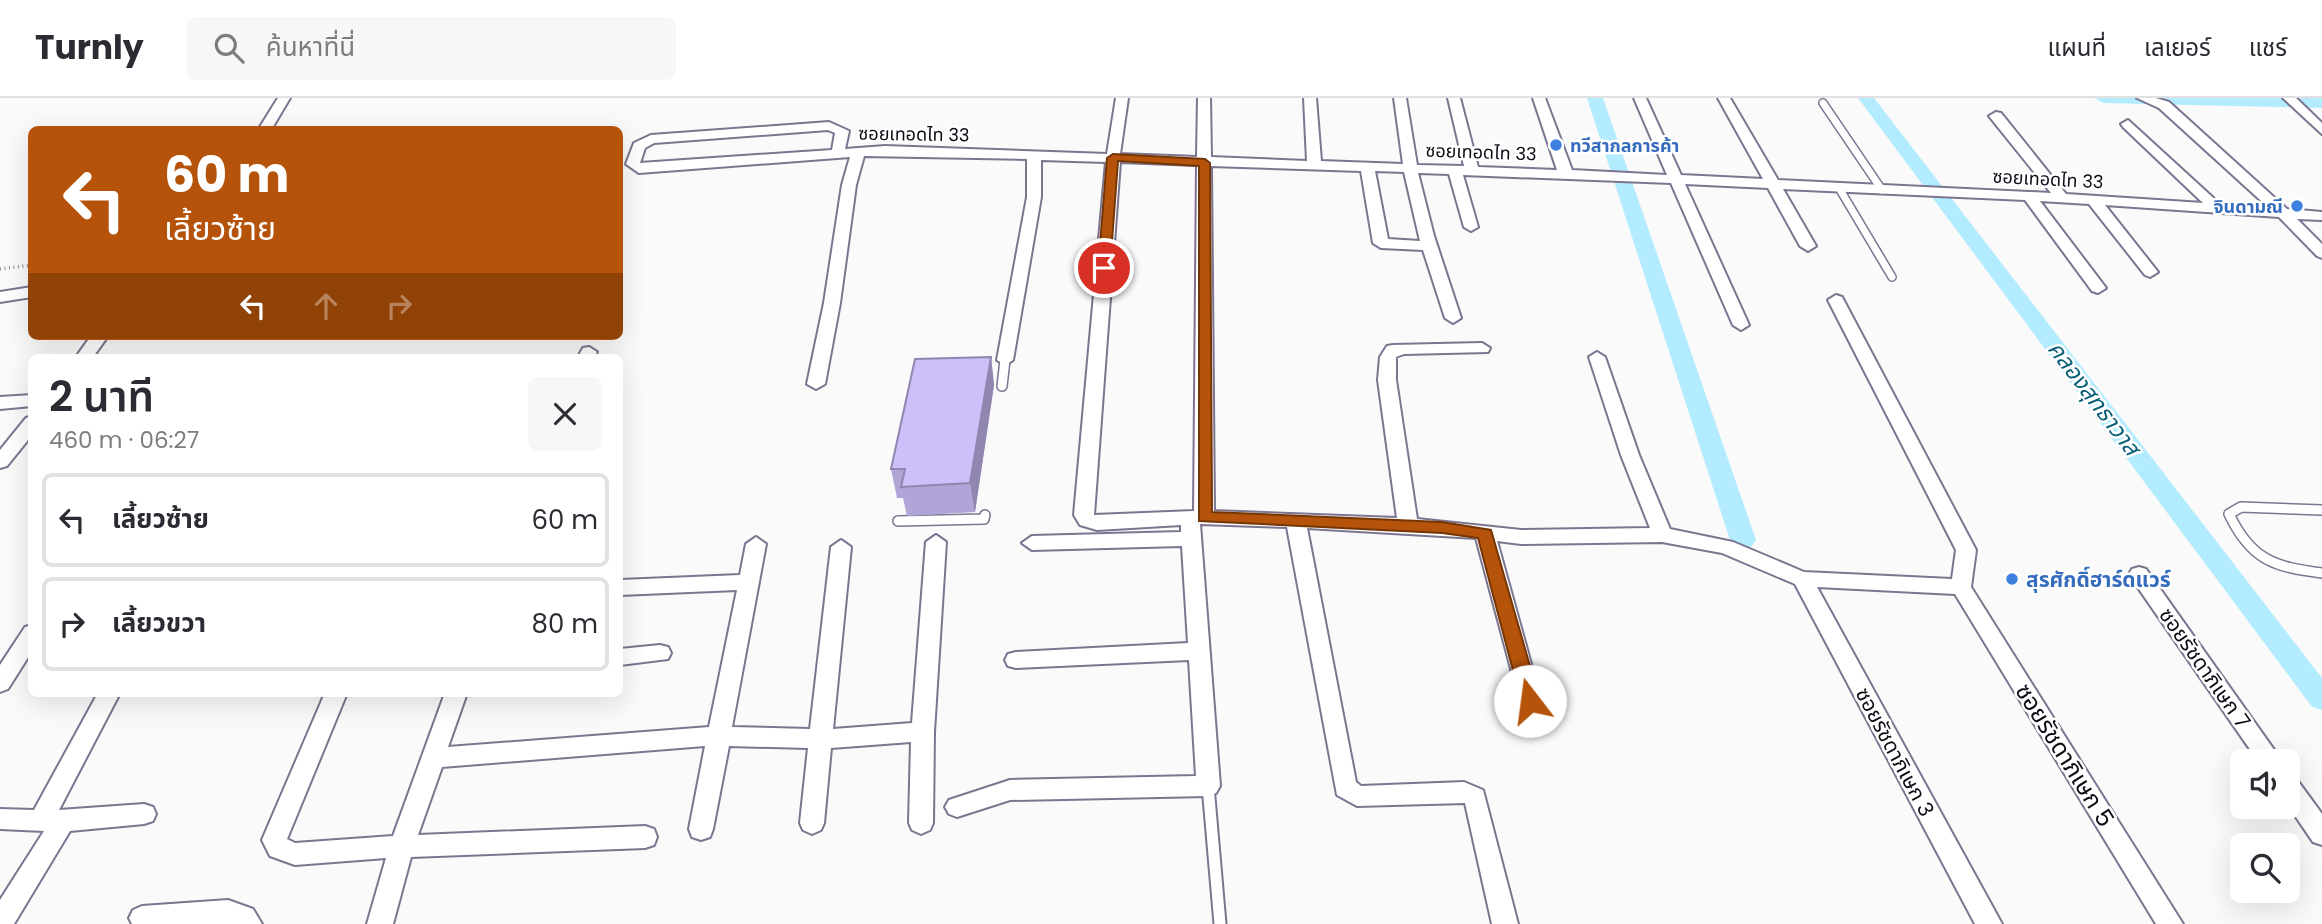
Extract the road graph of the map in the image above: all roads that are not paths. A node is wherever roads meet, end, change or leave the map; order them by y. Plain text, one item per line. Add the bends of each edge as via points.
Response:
1 (284, 98) edge
2 (1122, 98) edge
3 (1204, 98) edge
4 (1310, 98) edge
5 (1400, 98) edge
6 (1454, 98) edge
7 (1539, 98) edge
8 (1640, 98) edge
9 (1724, 98) edge
10 (2143, 98) edge
11 (1823, 103) dead end
12 (2293, 103) edge
13 (1996, 116) dead end
14 (2129, 124) dead end
15 (266, 126) edge
16 (2322, 130) edge
17 (859, 151) junction
18 (838, 152) junction
19 (1034, 156) junction
20 (1113, 158) junction
21 (1205, 163) junction
22 (1314, 166) junction
23 (1367, 167) junction
24 (1408, 169) junction
25 (1455, 170) junction
26 (1472, 170) junction
27 (1566, 174) junction
28 (1675, 180) junction
29 (1772, 186) junction
30 (1839, 188) junction
31 (1882, 190) junction
32 (2030, 198) junction
33 (2062, 198) junction
34 (2093, 201) junction
35 (2217, 209) junction
36 (2284, 214) junction
37 (2322, 216) edge
38 (1471, 228) dead end
39 (1427, 246) junction
40 (1808, 246) dead end
41 (2322, 253) edge
42 (2150, 272) dead end
43 (1892, 277) dead end
44 (2098, 288) dead end
45 (28, 293) edge
46 (0, 297) edge
47 (1836, 300) dead end
48 (1452, 318) dead end
49 (1741, 325) dead end
50 (97, 340) edge
51 (1482, 348) dead end
52 (86, 354) edge
53 (1597, 358) dead end
54 (1005, 360) joint
55 (816, 384) dead end
56 (1002, 386) dead end
57 (28, 400) edge
58 (0, 403) edge
59 (28, 427) edge
60 (0, 462) edge
61 (2322, 510) edge
62 (985, 515) dead end
63 (898, 521) dead end
64 (1296, 523) junction
65 (1196, 525) junction
66 (1408, 527) junction
67 (1485, 534) junction
68 (1662, 534) junction
69 (936, 542) dead end
70 (1032, 543) dead end
71 (755, 544) dead end
72 (841, 547) dead end
73 (2322, 573) edge
74 (2139, 574) dead end
75 (1802, 579) junction
76 (749, 582) junction
77 (623, 587) edge
78 (1961, 587) junction
79 (28, 639) edge
80 (1197, 651) junction
81 (660, 653) dead end
82 (623, 657) edge
83 (1016, 660) dead end
84 (0, 683) edge
85 (106, 697) edge
86 (334, 697) edge
87 (455, 697) edge
88 (1537, 725) dead end
89 (923, 732) junction
90 (718, 736) junction
91 (818, 739) junction
92 (2263, 749) edge
93 (432, 758) junction
94 (1208, 786) junction
95 (2300, 803) edge
96 (957, 807) dead end
97 (144, 814) dead end
98 (0, 820) edge
99 (52, 821) junction
100 (921, 823) dead end
101 (812, 824) dead end
102 (701, 829) dead end
103 (2322, 834) edge
104 (645, 837) dead end
105 (402, 846) junction
106 (142, 918) dead end
107 (0, 923) edge
108 (249, 924) edge
109 (380, 924) edge
110 (1220, 924) edge
111 (1505, 924) edge
112 (1989, 924) edge
113 (2170, 924) edge

1 - 15 street
2 - 20 street
3 - 21 street
4 - 22 street
5 - 24 street
6 - 26 street
7 - 27 street
8 - 28 street
9 - 29 street
10 - 36 street via 2164,105
11 - 31 lane
12 - 16 street
13 - 33 street
14 - 35 street
17 - 18 street, ซอยเทอดไท 33
17 - 19 street, ซอยเทอดไท 33
17 - 55 street via 849,185
18 - 18 street, ซอยเทอดไท 33 via 639,169 633,164 639,146 659,138 835,126 842,131
19 - 20 street, ซอยเทอดไท 33
19 - 54 street via 1034,197
20 - 21 street, ซอยเทอดไท 33
20 - 65 street via 1084,515 1097,523
21 - 22 street, ซอยเทอดไท 33
21 - 65 street
22 - 23 street, ซอยเทอดไท 33
23 - 24 street, ซอยเทอดไท 33
23 - 39 street via 1381,243
24 - 25 street, ซอยเทอดไท 33
24 - 39 street
25 - 26 street, ซอยเทอดไท 33
25 - 38 street
26 - 27 street, ซอยเทอดไท 33
27 - 28 street, ซอยเทอดไท 33
28 - 29 street, ซอยเทอดไท 33
28 - 49 street
29 - 30 street, ซอยเทอดไท 33
29 - 40 street
30 - 31 street, ซอยเทอดไท 33
30 - 43 lane
31 - 32 street, ซอยเทอดไท 33
32 - 33 street, ซอยเทอดไท 33
32 - 44 street
33 - 34 street, ซอยเทอดไท 33
34 - 35 street, ซอยเทอดไท 33
34 - 42 street
35 - 36 street, ซอยเทอดไท 33
36 - 37 street, ซอยเทอดไท 33
36 - 41 street
39 - 48 street
45 - 46 street
47 - 78 street via 1966,550
50 - 52 street
51 - 66 street via 1404,349 1388,357 1387,380
53 - 68 street
54 - 56 lane
57 - 58 street
59 - 60 street
61 - 73 lane via 2241,507 2229,514 2262,560
62 - 63 lane via 984,519
64 - 65 street
64 - 66 street
64 - 111 street via 1345,788 1357,796 1464,792 1475,797
65 - 70 street
65 - 80 street
66 - 67 street
67 - 68 street
67 - 88 street
68 - 75 street via 1726,547
69 - 89 street
71 - 76 street
72 - 91 street
74 - 92 street, ซอยรัชดาภิเษก 7
75 - 78 street
75 - 112 street, ซอยรัชดาภิเษก 3
76 - 77 street
76 - 90 street
78 - 113 street, ซอยรัชดาภิเษก 5
79 - 84 street
80 - 83 street
80 - 94 street
81 - 82 street
85 - 99 street
86 - 105 street via 274,841 295,854
87 - 93 street
89 - 91 street
89 - 100 street
90 - 91 street
90 - 93 street
90 - 102 street
91 - 101 street
93 - 105 street
94 - 96 street via 1010,790
94 - 110 lane
95 - 103 street
97 - 99 street
98 - 99 street
99 - 107 street
104 - 105 street
105 - 109 street
106 - 108 street via 228,912 244,917

